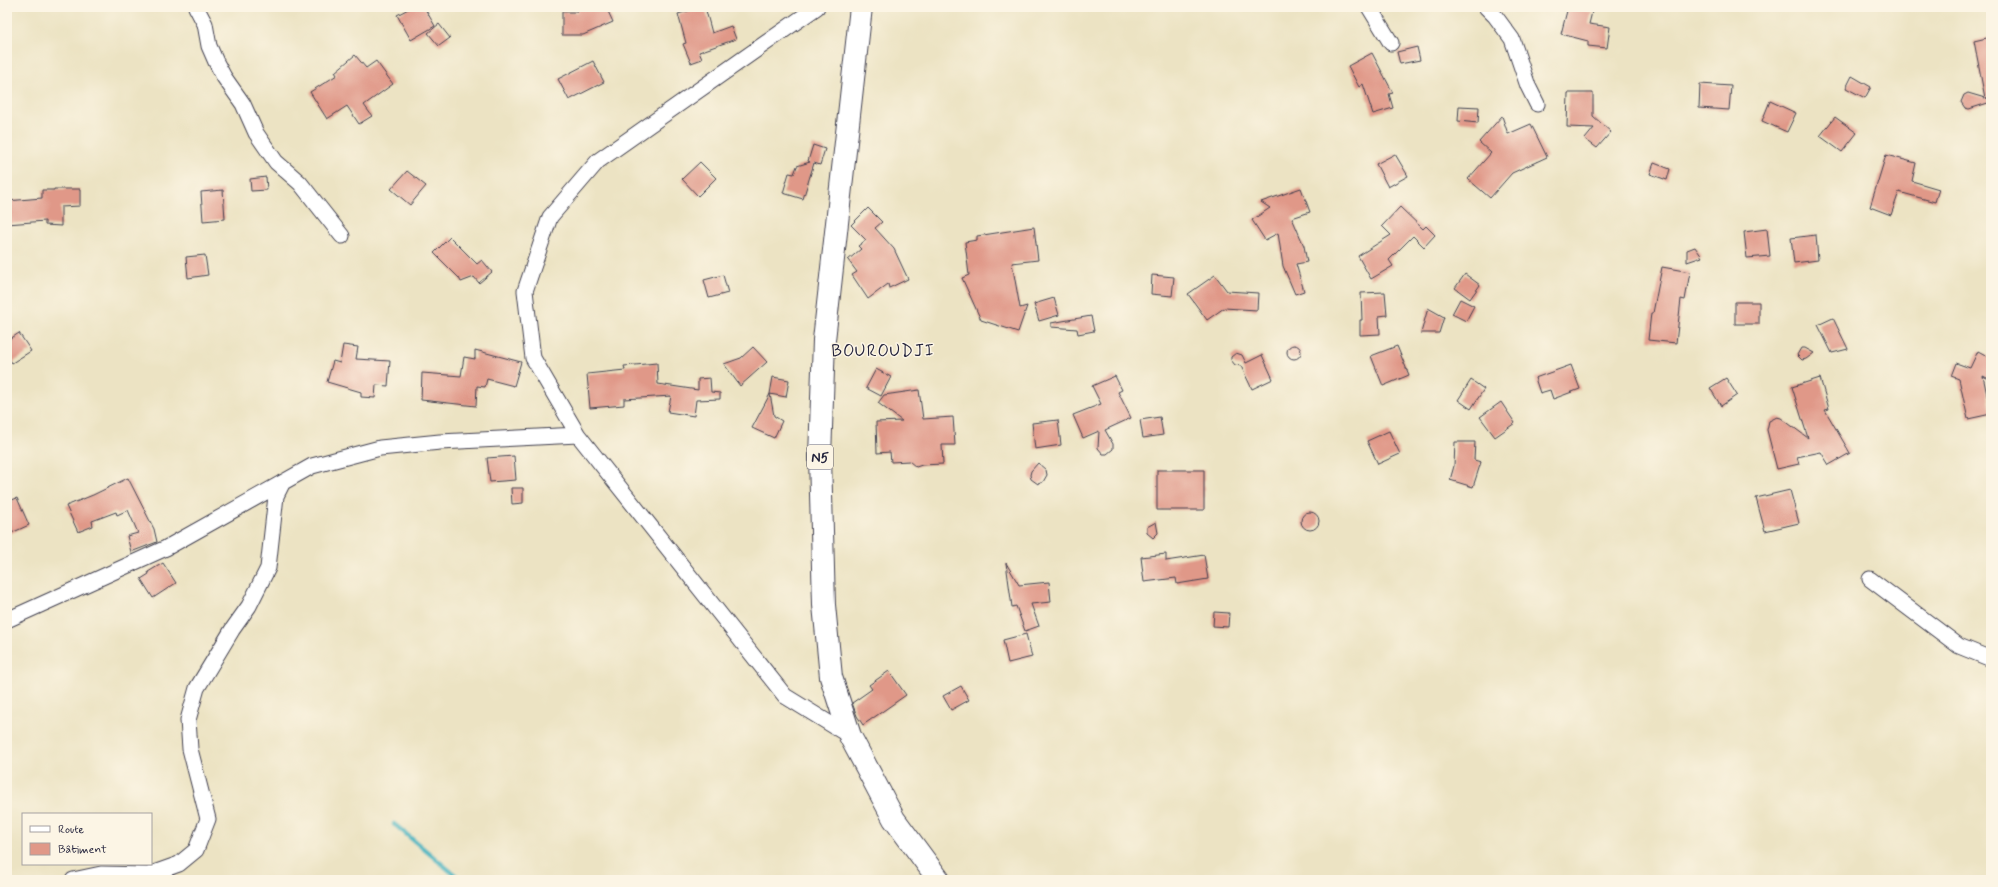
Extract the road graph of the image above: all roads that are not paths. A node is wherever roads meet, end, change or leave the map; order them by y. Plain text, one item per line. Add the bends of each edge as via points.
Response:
1 (196, 7) edge
2 (817, 7) edge
3 (861, 7) edge
4 (1369, 7) edge
5 (1486, 7) edge
6 (1391, 43) dead end
7 (1537, 104) dead end
8 (342, 236) dead end
9 (578, 435) junction
10 (283, 482) junction
11 (1870, 579) dead end
12 (7, 620) edge
13 (1991, 659) edge
14 (850, 736) junction
15 (73, 880) edge
16 (939, 880) edge

1 - 8 street via 205,24 208,46 259,137 276,162 300,183
2 - 9 street via 598,161 550,217 525,291 533,358
3 - 14 highway, N5 via 824,340 820,457 824,605 831,677
4 - 6 street
5 - 7 street via 1512,39
9 - 10 street via 440,442 380,448 312,466
9 - 14 street via 785,696
10 - 12 street via 166,548
10 - 15 street via 276,496 268,568 249,606 198,688 188,720 190,749 208,819 196,850 180,864 148,875 101,874
11 - 13 street via 1959,646
14 - 16 highway, N5 via 894,819

